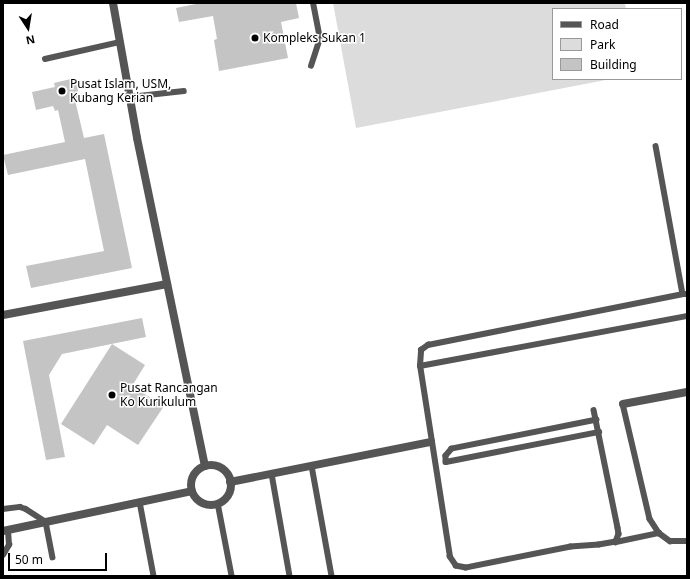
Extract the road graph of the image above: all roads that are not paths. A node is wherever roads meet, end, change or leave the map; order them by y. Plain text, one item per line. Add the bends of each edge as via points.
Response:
1 (114, 3) edge
2 (314, 3) edge
3 (120, 42) junction
4 (45, 60) dead end
5 (312, 66) dead end
6 (184, 91) dead end
7 (130, 97) junction
8 (656, 146) dead end
9 (167, 284) junction
10 (685, 294) edge
11 (3, 315) edge
12 (687, 316) edge
13 (420, 366) junction
14 (687, 392) edge
15 (623, 404) joint
16 (594, 410) dead end
17 (597, 420) junction
18 (599, 432) junction
19 (501, 440) junction
20 (431, 442) junction
21 (503, 451) junction
22 (205, 466) junction
23 (312, 466) junction
24 (272, 474) junction
25 (230, 482) junction
26 (192, 491) junction
27 (140, 502) junction
28 (218, 503) junction
29 (3, 509) edge
30 (46, 522) junction
31 (6, 530) edge
32 (659, 534) junction
33 (687, 541) edge
34 (616, 542) junction
35 (3, 555) edge
36 (53, 556) dead end
37 (154, 576) edge
38 (232, 576) edge
39 (290, 576) edge
40 (332, 576) edge

1 - 3 street
2 - 5 lane via 320,39
3 - 4 lane
3 - 7 street
6 - 7 lane
7 - 9 street
8 - 10 lane
9 - 11 street
9 - 22 street
10 - 13 lane via 428,345 421,350
12 - 13 lane
13 - 20 lane
14 - 15 street
15 - 32 lane via 650,519
16 - 17 lane
17 - 18 lane
17 - 19 lane
18 - 21 lane
18 - 34 lane via 619,534
19 - 21 lane
19 - 21 lane via 452,449 446,456 446,462
20 - 23 street
20 - 34 lane via 450,557 456,566 466,568 571,546
22 - 25 street via 218,466 228,475
22 - 26 street via 195,473
23 - 24 street
23 - 40 lane
24 - 25 street
24 - 39 lane
25 - 28 street via 228,494
26 - 27 street
26 - 28 street via 200,501
27 - 30 street
27 - 37 lane
28 - 38 lane
29 - 30 lane via 20,507
30 - 31 street
30 - 36 lane
31 - 35 lane via 9,545
32 - 33 lane via 670,541
32 - 34 lane

